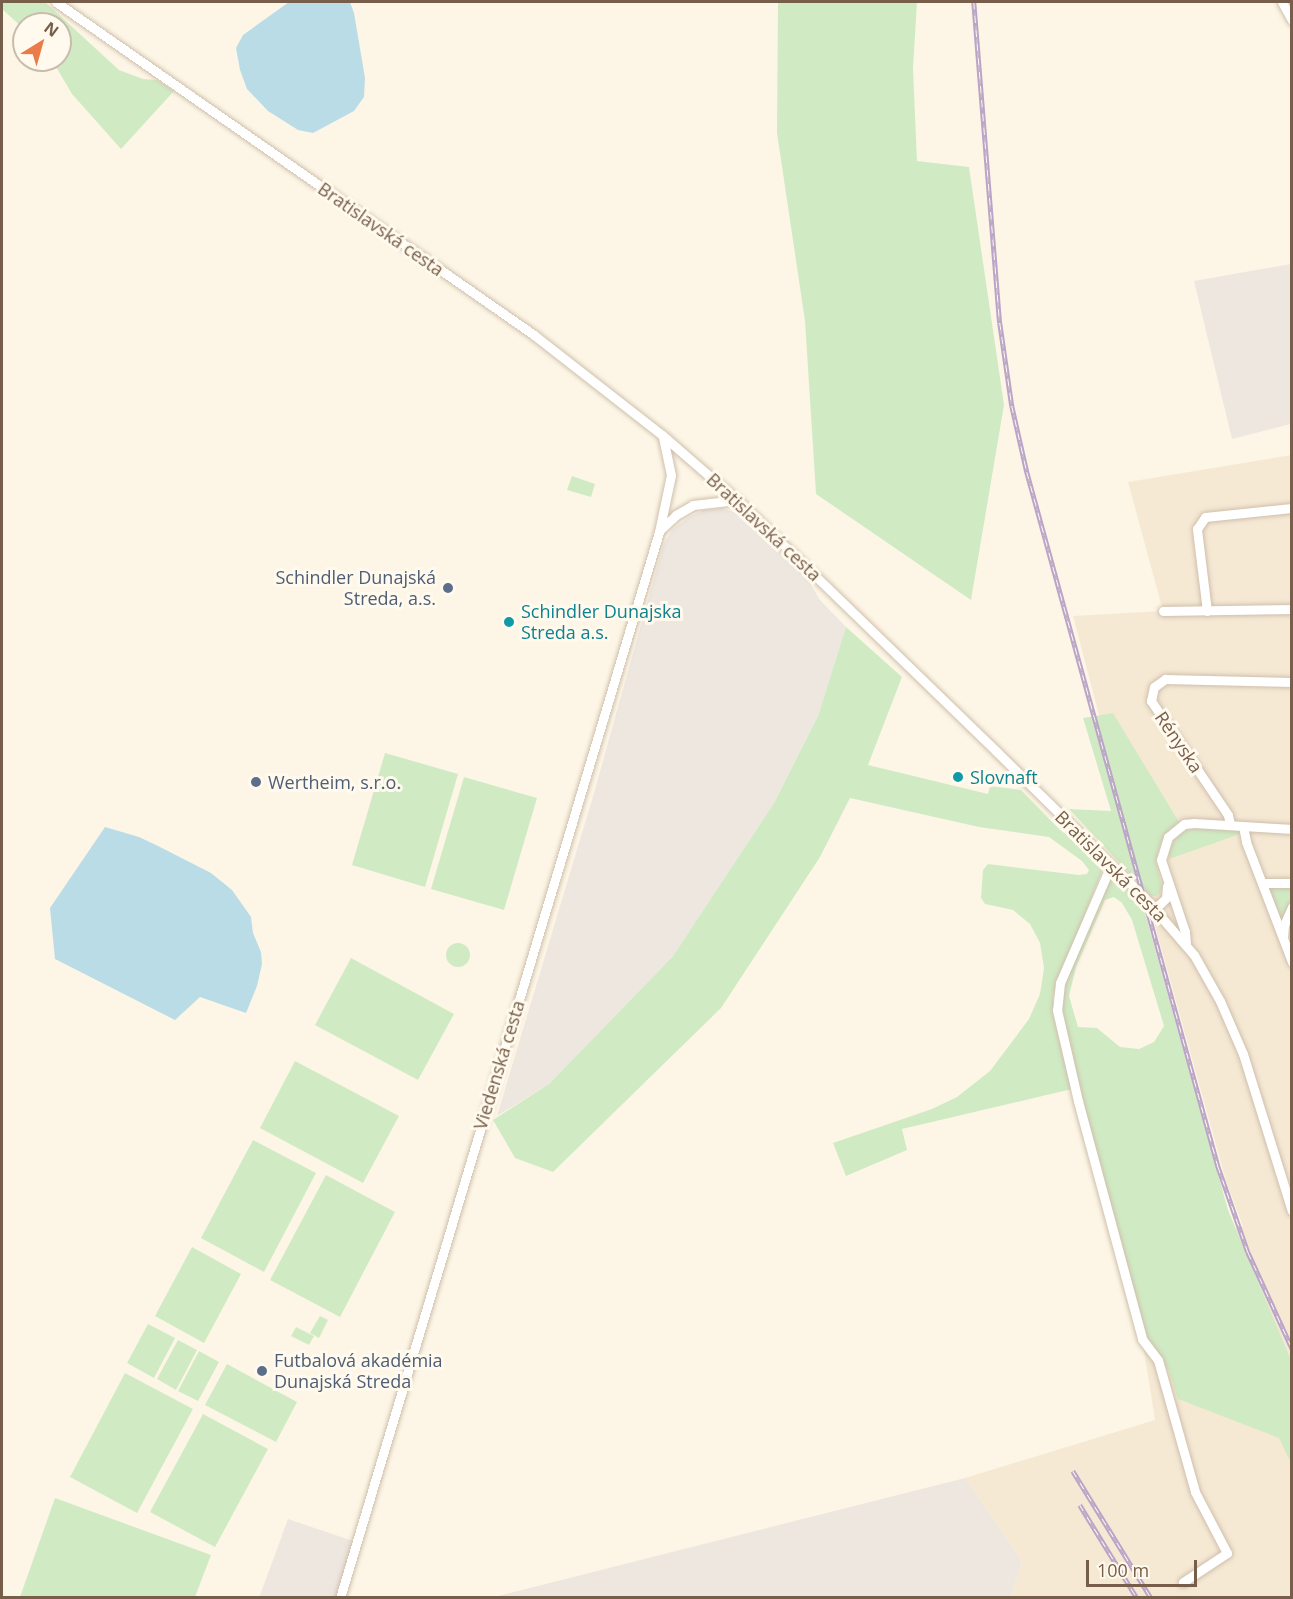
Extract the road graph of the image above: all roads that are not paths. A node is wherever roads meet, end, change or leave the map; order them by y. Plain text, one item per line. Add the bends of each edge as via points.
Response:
1 (56, 2) edge
2 (1282, 2) edge
3 (1292, 20) edge
4 (662, 435) junction
5 (737, 500) junction
6 (1292, 508) edge
7 (659, 532) junction
8 (1292, 609) edge
9 (1163, 611) dead end
10 (1207, 611) junction
11 (1292, 682) edge
12 (1230, 824) junction
13 (1243, 826) junction
14 (1292, 829) edge
15 (1110, 865) junction
16 (1262, 883) junction
17 (1292, 883) edge
18 (1167, 884) junction
19 (1292, 906) edge
20 (1155, 909) junction
21 (1282, 940) junction
22 (1186, 944) junction
23 (1292, 962) edge
24 (1289, 1196) edge
25 (1292, 1211) edge
26 (1183, 1582) dead end
27 (340, 1598) edge

1 - 4 street, Bratislavská cesta via 534,336
2 - 3 street
4 - 5 street, Bratislavská cesta
4 - 7 street, Viedenská cesta via 671,476
5 - 7 street, Viedenská cesta via 693,505 676,514
5 - 15 street, Bratislavská cesta
6 - 10 street via 1205,517 1197,529
7 - 27 street, Viedenská cesta
8 - 10 street
9 - 10 street
11 - 12 street, Rényska via 1165,679 1154,687 1151,701 1228,815
12 - 13 street
12 - 18 street via 1194,823 1175,829 1162,852
13 - 14 street
13 - 16 street
15 - 20 street, Bratislavská cesta
15 - 26 street via 1060,983 1057,1011 1077,1101 1142,1339 1158,1360 1195,1492 1227,1552
16 - 17 street
16 - 21 street
18 - 20 street via 1166,898
18 - 22 street
19 - 21 street
20 - 22 street, Bratislavská cesta
21 - 23 street
22 - 24 street, Bratislavská cesta via 1232,1027
24 - 25 street, Bratislavská cesta

